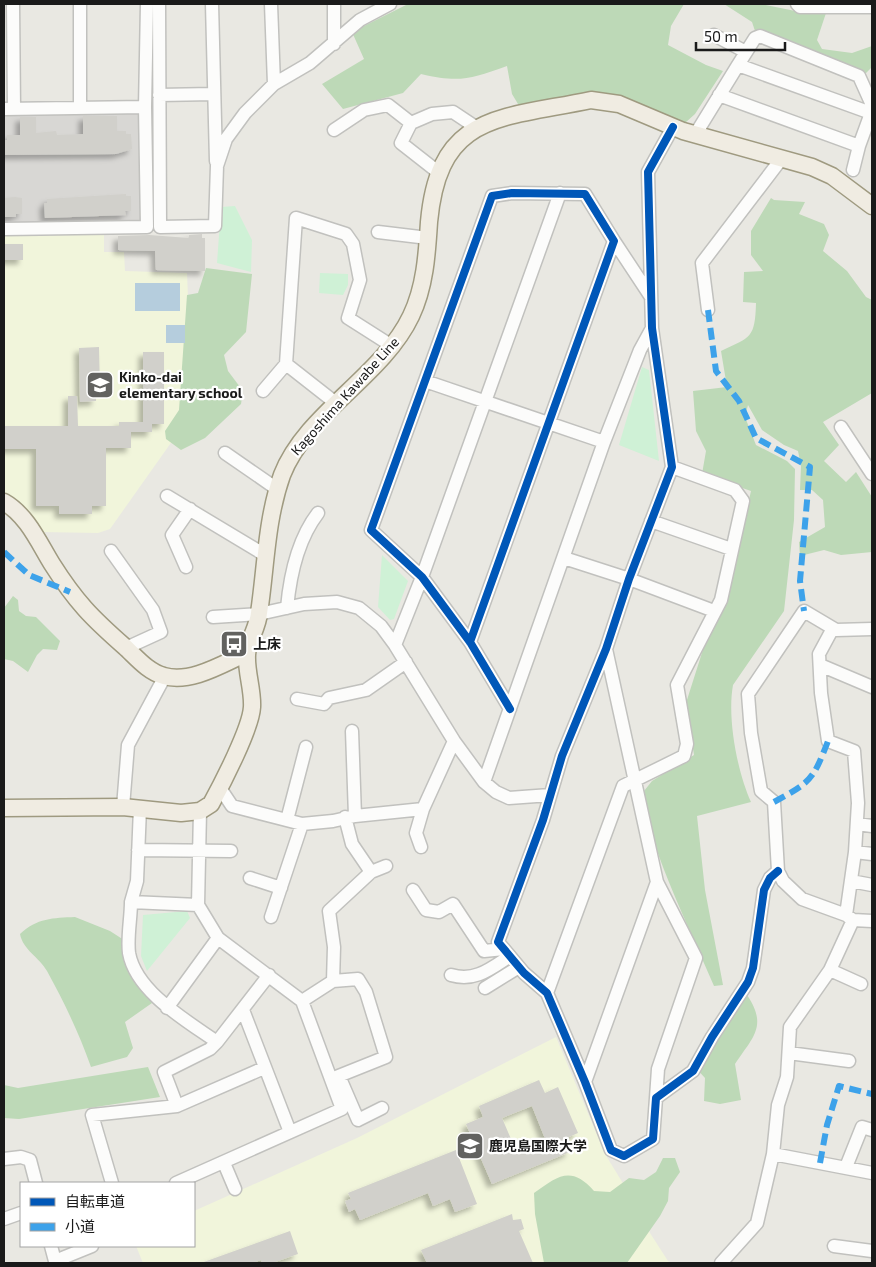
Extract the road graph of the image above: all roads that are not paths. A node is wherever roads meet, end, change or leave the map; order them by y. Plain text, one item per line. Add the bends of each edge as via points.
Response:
1 (13, 4) edge
2 (80, 4) edge
3 (147, 4) edge
4 (159, 4) edge
5 (212, 4) edge
6 (272, 4) edge
7 (334, 4) edge
8 (390, 4) edge
9 (797, 4) edge
10 (857, 5) edge
11 (872, 7) edge
12 (714, 35) dead end
13 (334, 44) junction
14 (746, 52) junction
15 (738, 65) junction
16 (274, 84) junction
17 (213, 94) junction
18 (159, 95) junction
19 (720, 95) junction
20 (145, 107) junction
21 (80, 108) junction
22 (9, 109) edge
23 (871, 113) edge
24 (411, 123) junction
25 (673, 127) junction
26 (477, 128) junction
27 (334, 130) dead end
28 (695, 135) junction
29 (864, 143) edge
30 (782, 158) junction
31 (217, 166) junction
32 (854, 170) dead end
33 (438, 172) junction
34 (560, 193) junction
35 (872, 206) edge
36 (4, 229) edge
37 (378, 232) dead end
38 (428, 238) junction
39 (614, 241) junction
40 (652, 298) junction
41 (708, 310) dead end
42 (652, 328) junction
43 (392, 346) junction
44 (286, 364) junction
45 (425, 381) junction
46 (263, 391) dead end
47 (485, 400) junction
48 (337, 404) junction
49 (548, 422) junction
50 (841, 427) dead end
51 (604, 442) junction
52 (225, 453) dead end
53 (672, 467) junction
54 (872, 474) edge
55 (277, 489) junction
56 (167, 496) dead end
57 (4, 502) edge
58 (190, 509) junction
59 (318, 513) dead end
60 (651, 521) junction
61 (731, 549) junction
62 (111, 551) dead end
63 (265, 554) junction
64 (564, 558) junction
65 (186, 567) dead end
66 (422, 577) junction
67 (629, 579) junction
68 (287, 608) junction
69 (714, 611) junction
70 (259, 614) junction
71 (213, 617) dead end
72 (833, 628) junction
73 (872, 628) edge
74 (470, 642) junction
75 (395, 645) junction
76 (126, 648) junction
77 (606, 649) junction
78 (247, 653) junction
79 (406, 662) junction
80 (820, 665) junction
81 (164, 676) junction
82 (872, 687) edge
83 (296, 699) dead end
84 (510, 708) junction
85 (352, 731) dead end
86 (454, 742) junction
87 (306, 747) dead end
88 (636, 779) junction
89 (484, 782) junction
90 (220, 788) junction
91 (550, 795) junction
92 (123, 807) junction
93 (4, 808) edge
94 (140, 808) junction
95 (423, 809) junction
96 (200, 811) junction
97 (350, 816) junction
98 (287, 820) junction
99 (302, 824) junction
100 (857, 824) junction
101 (872, 826) edge
102 (421, 847) dead end
103 (138, 850) junction
104 (199, 850) junction
105 (232, 850) dead end
106 (855, 852) junction
107 (872, 854) edge
108 (386, 866) dead end
109 (778, 871) junction
110 (371, 872) junction
111 (250, 878) dead end
112 (851, 881) junction
113 (657, 882) junction
114 (872, 885) edge
115 (281, 888) junction
116 (413, 890) dead end
117 (131, 902) junction
118 (198, 905) junction
119 (271, 917) dead end
120 (849, 918) junction
121 (872, 921) edge
122 (218, 938) junction
123 (507, 952) junction
124 (519, 967) junction
125 (830, 970) junction
126 (269, 975) junction
127 (451, 975) dead end
128 (333, 981) junction
129 (861, 984) dead end
130 (485, 988) dead end
131 (547, 993) junction
132 (302, 1001) junction
133 (167, 1008) junction
134 (244, 1010) junction
135 (217, 1042) junction
136 (789, 1053) junction
137 (849, 1061) dead end
138 (264, 1068) junction
139 (335, 1077) junction
140 (586, 1082) junction
141 (656, 1098) junction
142 (177, 1106) junction
143 (382, 1108) dead end
144 (872, 1130) edge
145 (290, 1132) junction
146 (773, 1154) junction
147 (4, 1159) edge
148 (224, 1163) junction
149 (846, 1167) junction
150 (872, 1173) edge
151 (36, 1182) edge
152 (112, 1182) edge
153 (178, 1182) edge
154 (235, 1189) dead end
155 (20, 1213) edge
156 (4, 1219) edge
157 (834, 1246) dead end
158 (52, 1247) edge
159 (90, 1247) edge
160 (872, 1251) edge
161 (55, 1262) edge
162 (721, 1263) edge

1 - 22 street
2 - 21 street
3 - 20 street
4 - 18 street
5 - 17 street
6 - 16 street
7 - 13 street
8 - 13 street via 360,20
9 - 10 street via 800,7
10 - 11 street
12 - 14 street
13 - 16 street
14 - 15 street
14 - 23 street via 760,36 859,76 872,105
15 - 19 street
15 - 23 street
16 - 31 street via 245,113 226,139
17 - 18 street
17 - 31 street
18 - 31 street via 160,227 215,226
19 - 28 street
19 - 29 street
20 - 21 street
20 - 36 street via 147,226
21 - 22 street
23 - 29 street
24 - 26 street via 432,114 453,112
24 - 27 street via 388,105 364,110
24 - 33 street via 401,142
25 - 26 main road, Kagoshima Kawabe Line via 619,104 597,100 502,119
25 - 28 main road, Kagoshima Kawabe Line
25 - 40 street via 648,172
26 - 33 main road, Kagoshima Kawabe Line via 455,144
28 - 30 main road, Kagoshima Kawabe Line
29 - 32 street
30 - 35 main road, Kagoshima Kawabe Line via 826,173
30 - 41 street via 702,263
33 - 38 main road, Kagoshima Kawabe Line via 432,194
34 - 39 street via 585,194
34 - 45 street via 492,196
34 - 47 street
37 - 38 street
38 - 43 main road, Kagoshima Kawabe Line via 419,294 406,326
39 - 40 street
39 - 49 street
40 - 42 street
42 - 51 street via 640,350
42 - 53 street
43 - 44 street via 348,318 360,280 354,244 346,234 296,218
43 - 48 main road, Kagoshima Kawabe Line
44 - 46 street
44 - 48 street
45 - 47 street
45 - 66 street via 371,530
47 - 49 street
47 - 66 street
48 - 55 main road, Kagoshima Kawabe Line via 294,450
49 - 51 street
49 - 74 street
50 - 54 street
51 - 64 street
52 - 55 street
53 - 60 street
53 - 61 street via 735,490 743,502
55 - 63 main road, Kagoshima Kawabe Line
56 - 58 street
57 - 76 main road via 31,528 79,605
58 - 63 street
58 - 65 street via 172,535
59 - 68 street via 303,536 289,587
60 - 61 street
60 - 67 street
61 - 69 street via 721,600
62 - 76 street via 153,610 162,632
63 - 70 main road, Kagoshima Kawabe Line
64 - 67 street
64 - 84 street
66 - 74 street
66 - 75 street
67 - 69 street
67 - 77 street
68 - 70 street
68 - 75 street via 337,602 359,608 381,626
69 - 88 street via 677,685 687,744 684,756
70 - 71 street
70 - 78 main road, Kagoshima Kawabe Line
72 - 73 street
72 - 80 street via 819,654
72 - 109 street via 804,611 748,694 761,791 774,802
74 - 84 street
75 - 79 street
76 - 81 main road
77 - 88 street
77 - 91 street via 577,716
78 - 81 main road via 188,676
78 - 90 main road, Kagoshima Kawabe Line via 252,708 247,728
79 - 83 street via 366,690 329,698 324,704
79 - 86 street
80 - 82 street
80 - 100 street via 828,741 854,751
81 - 92 street via 128,745
84 - 89 street
85 - 97 street
86 - 89 street
86 - 95 street
87 - 98 street
88 - 113 street
88 - 131 street via 623,786
89 - 91 street via 509,798
90 - 96 main road, Kagoshima Kawabe Line via 211,804
90 - 98 street via 232,806
91 - 123 street via 498,942
92 - 93 main road
92 - 94 main road
94 - 96 main road via 181,814
94 - 103 street
95 - 97 street
95 - 102 street via 416,833
96 - 104 street
97 - 99 street
97 - 110 street via 352,844
98 - 99 street
99 - 115 street
100 - 101 street
100 - 106 street
103 - 104 street
103 - 117 street via 137,881
104 - 105 street
104 - 118 street
106 - 107 street
106 - 112 street
108 - 110 street
109 - 120 street via 783,881 802,899
109 - 141 street via 764,890 753,968 748,982 693,1071
110 - 128 street via 329,911 334,947
111 - 115 street
112 - 114 street
112 - 120 street
113 - 140 street
113 - 141 street via 696,958 658,1070
115 - 119 street
116 - 123 street via 426,910 439,912 453,904 484,951
117 - 118 street
117 - 133 street via 129,953 152,994
118 - 122 street
120 - 121 street
120 - 125 street
122 - 126 street
122 - 133 street
123 - 124 street
123 - 127 street via 483,974 463,978
124 - 130 street
124 - 131 street
125 - 129 street
125 - 136 street via 790,1028
126 - 132 street
126 - 134 street
128 - 132 street
128 - 139 street via 358,979 366,992 386,1057
131 - 140 street
132 - 139 street
133 - 135 street
134 - 135 street
134 - 138 street
135 - 142 street via 210,1049 164,1072
136 - 137 street
136 - 146 street via 787,1077 778,1105
138 - 142 street
138 - 145 street
139 - 143 street via 358,1120
139 - 145 street via 342,1108
140 - 141 street via 611,1150 624,1156 653,1139
142 - 152 street via 92,1115
144 - 149 street via 862,1128
145 - 148 street
146 - 149 street
146 - 162 street via 757,1223
147 - 151 street via 21,1157 30,1160
148 - 153 street
148 - 154 street
149 - 150 street
155 - 156 street
157 - 160 street
158 - 161 street
159 - 161 street

